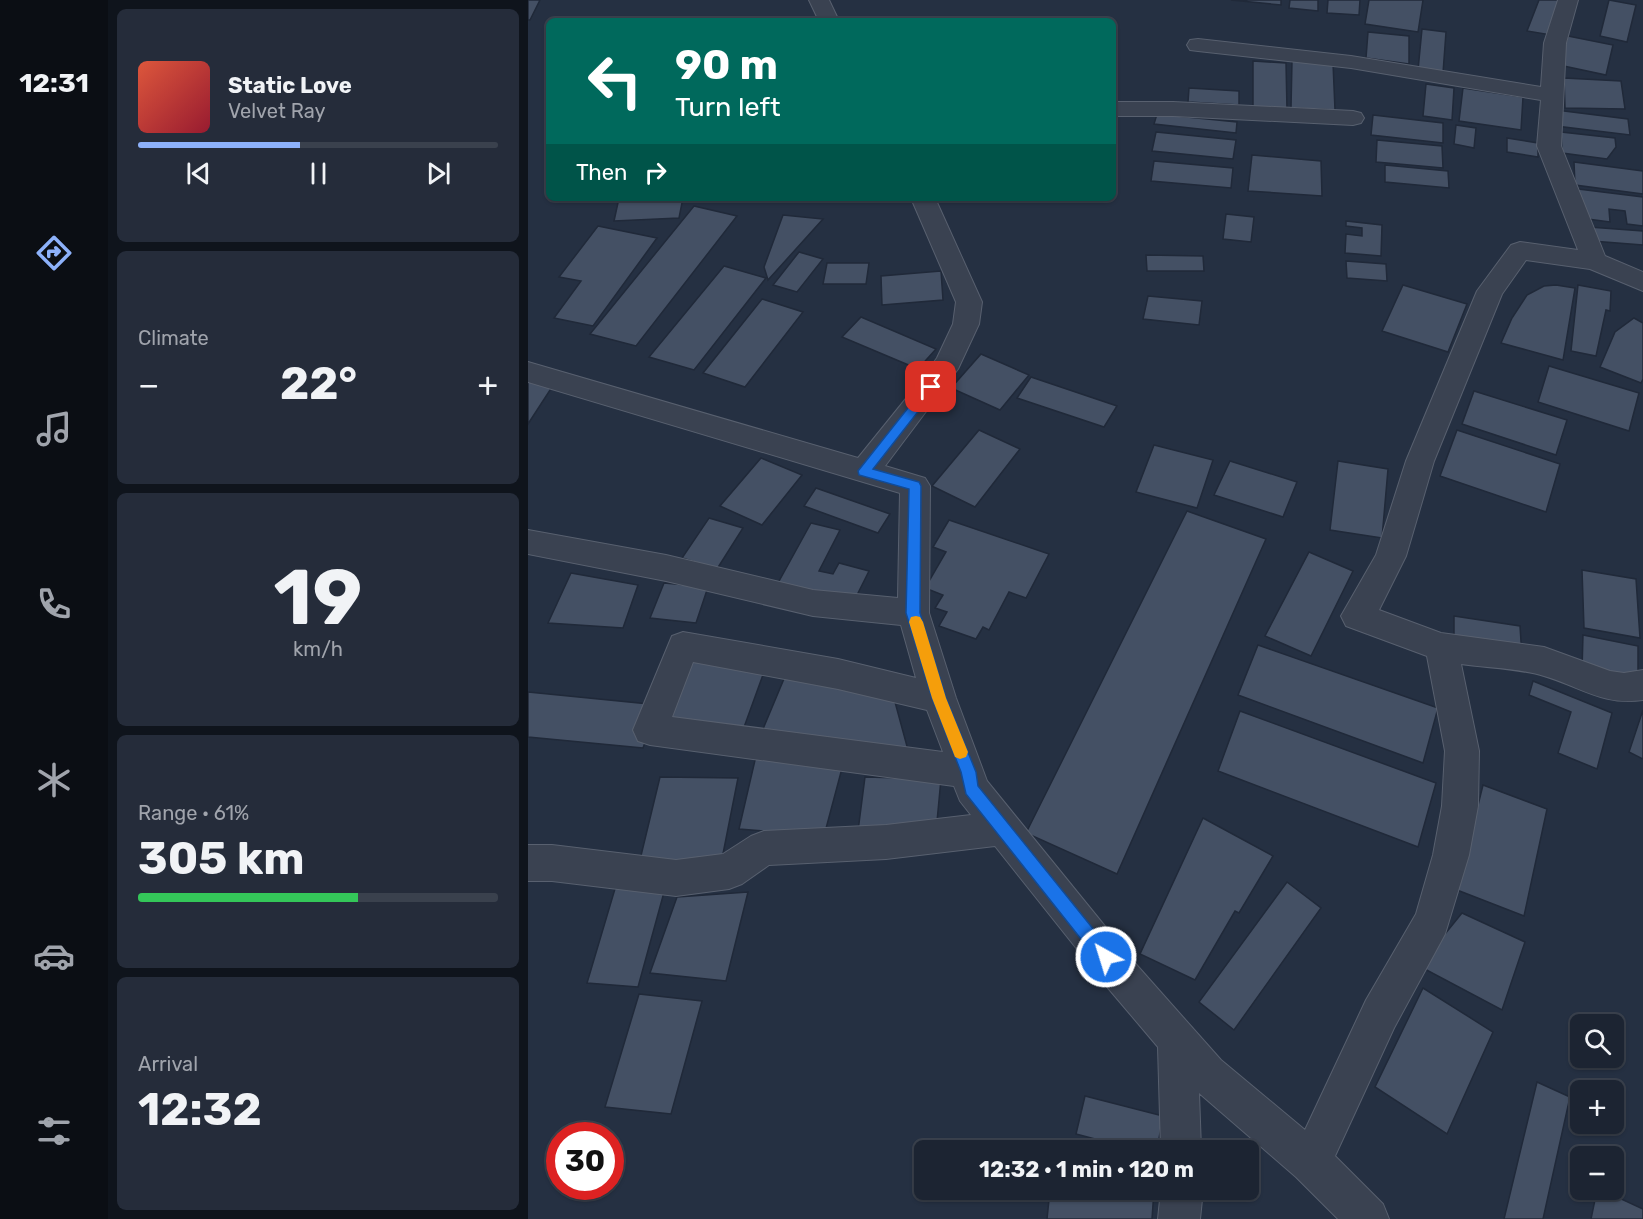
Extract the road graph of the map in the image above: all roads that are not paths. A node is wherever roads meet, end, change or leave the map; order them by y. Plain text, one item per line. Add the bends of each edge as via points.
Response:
1 (819, 0) edge
2 (1568, 0) edge
3 (828, 18) edge
4 (1198, 45) dead end
5 (1552, 95) junction
6 (1116, 110) edge
7 (1353, 118) dead end
8 (925, 201) edge
9 (1595, 261) junction
10 (1643, 282) edge
11 (528, 372) edge
12 (864, 471) junction
13 (528, 542) edge
14 (913, 613) junction
15 (1441, 647) junction
16 (1643, 685) edge
17 (939, 698) junction
18 (968, 772) junction
19 (1002, 828) junction
20 (528, 863) edge
21 (1177, 1040) junction
22 (1181, 1140) edge
23 (1311, 1162) junction
24 (1181, 1200) edge
25 (1179, 1219) edge
26 (1368, 1219) edge

1 - 3 street
2 - 5 street via 1555,43
4 - 5 street via 1351,62
5 - 9 street via 1549,146
6 - 7 street
8 - 12 street via 969,302 966,324 931,387
9 - 10 street
9 - 15 street via 1520,251 1490,291 1420,461 1391,556 1357,616
11 - 12 street
12 - 14 street via 915,486
13 - 14 street via 666,568 813,603
14 - 17 street
15 - 16 street via 1544,661 1610,686
15 - 23 street via 1462,750 1460,806 1451,855 1432,921 1380,1014
17 - 18 street
17 - 18 street via 838,674 683,646 650,730
18 - 19 street via 972,789
19 - 20 street via 886,842 764,848 729,871 676,878
19 - 21 street
21 - 22 street
21 - 23 street via 1207,1074
23 - 26 street
24 - 25 street

